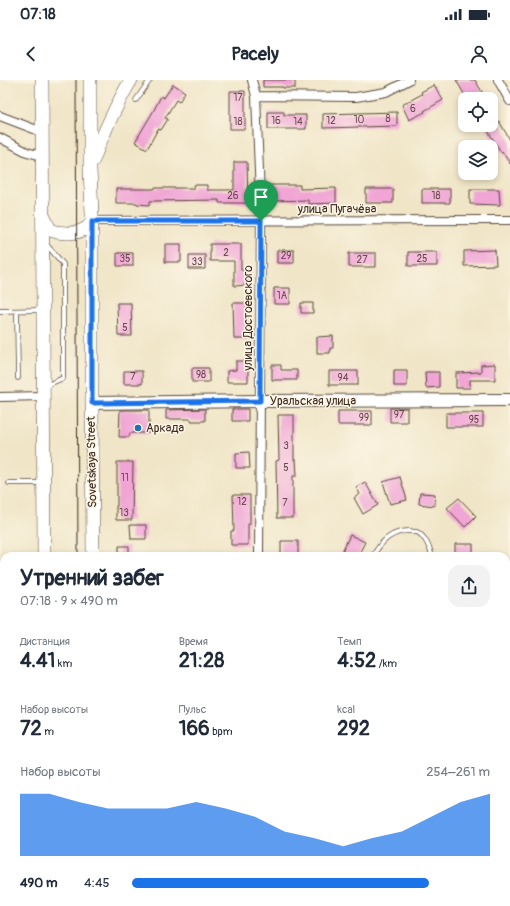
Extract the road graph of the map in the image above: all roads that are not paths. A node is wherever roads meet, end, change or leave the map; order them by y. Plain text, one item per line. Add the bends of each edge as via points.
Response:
1 (43, 80) edge
2 (90, 80) edge
3 (150, 80) edge
4 (252, 80) edge
5 (409, 80) edge
6 (498, 80) edge
7 (129, 81) edge
8 (256, 96) junction
9 (136, 100) dead end
10 (510, 101) edge
11 (0, 116) edge
12 (42, 132) junction
13 (0, 138) edge
14 (42, 156) junction
15 (90, 169) junction
16 (43, 215) junction
17 (510, 220) edge
18 (92, 221) junction
19 (261, 221) junction
20 (43, 241) junction
21 (43, 310) junction
22 (0, 311) edge
23 (17, 311) junction
24 (18, 378) dead end
25 (43, 392) junction
26 (0, 397) edge
27 (510, 400) edge
28 (260, 401) junction
29 (92, 403) junction
30 (9, 483) dead end
31 (43, 483) junction
32 (44, 552) edge
33 (93, 552) edge
34 (259, 552) edge
35 (376, 552) edge
36 (431, 552) edge

1 - 12 main road
2 - 15 main road, Sovetskaya Street
3 - 9 lane
4 - 8 street, улица Достоевского
5 - 8 street via 386,92 356,97
6 - 10 street
7 - 15 main road via 100,141
8 - 19 street, улица Достоевского
11 - 12 street
12 - 14 main road
13 - 14 street via 27,152
14 - 16 main road
15 - 18 main road, Sovetskaya Street
16 - 18 main road via 50,230 57,232 72,233 88,227
16 - 20 main road
17 - 19 street, улица Пугачёва
18 - 19 street, улица Пугачёва
18 - 29 main road, Sovetskaya Street
19 - 28 street, улица Достоевского
20 - 21 main road
20 - 25 lane via 63,264 63,378
21 - 23 lane
21 - 25 main road
22 - 23 lane
23 - 24 lane
25 - 26 street
25 - 31 main road
27 - 28 street, Уральская улица
28 - 29 street, Уральская улица
28 - 34 street, улица Достоевского
29 - 33 main road, Sovetskaya Street
30 - 31 lane
31 - 32 main road
35 - 36 lane via 394,534 406,531 416,532 423,537

